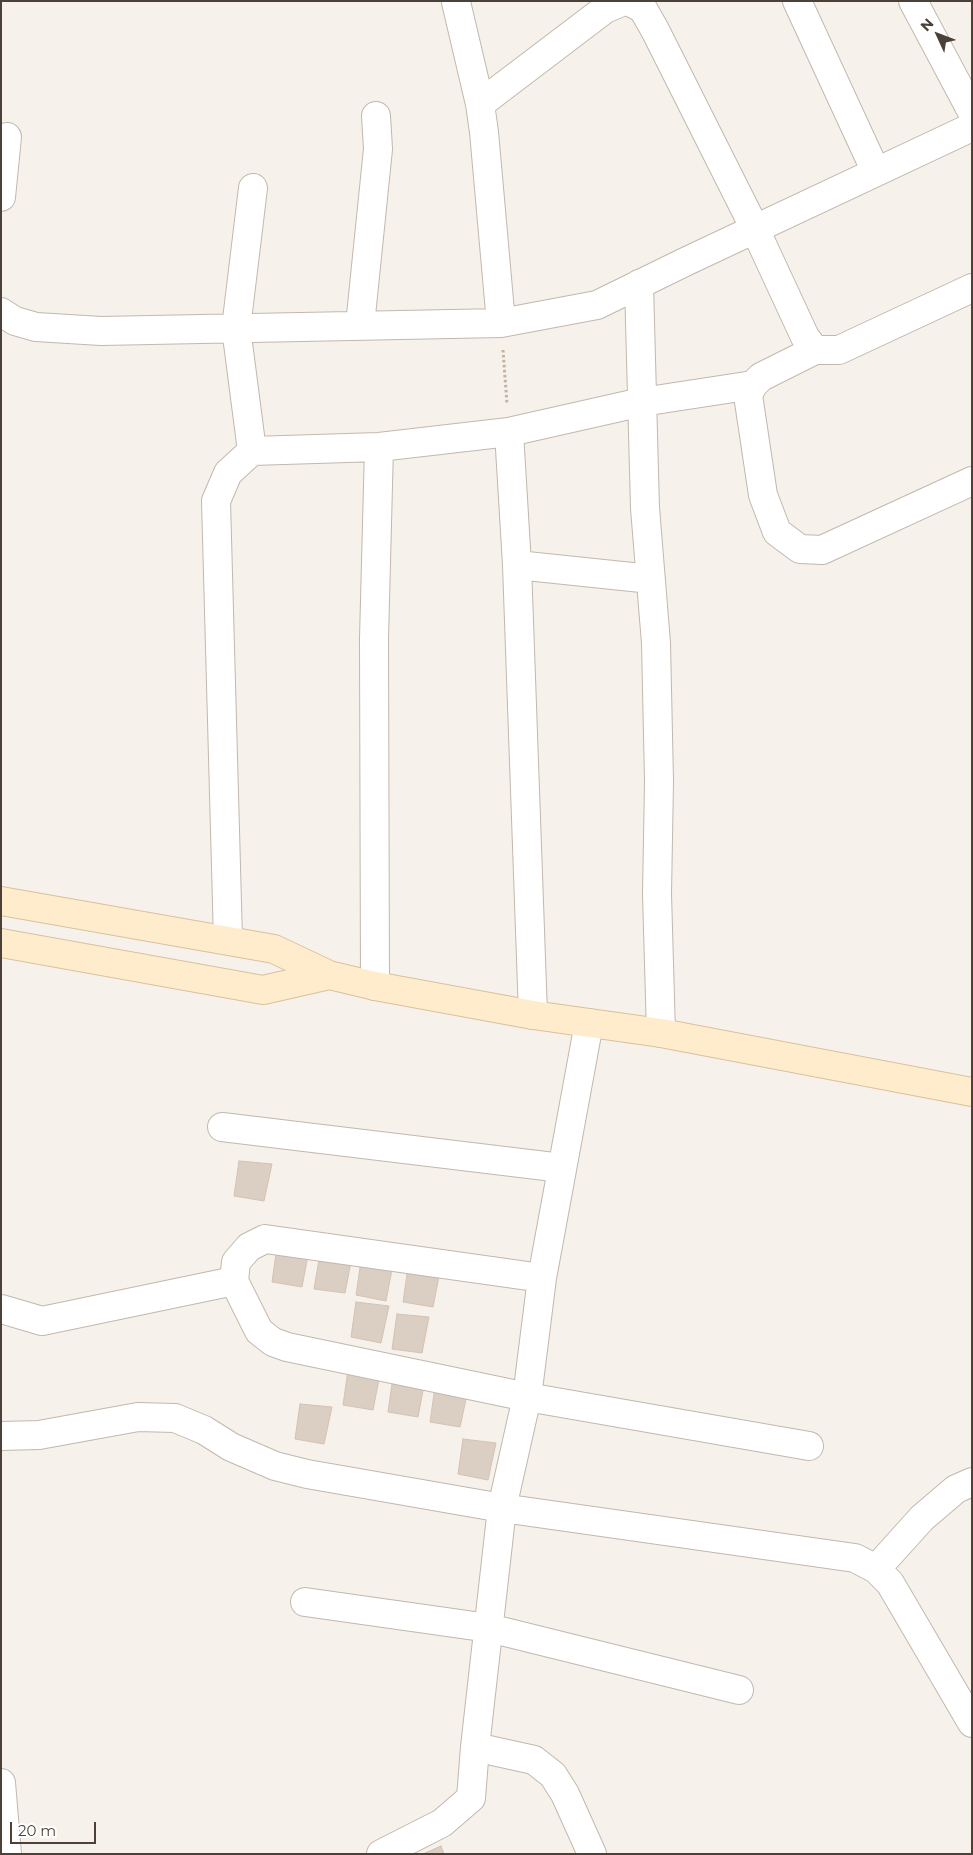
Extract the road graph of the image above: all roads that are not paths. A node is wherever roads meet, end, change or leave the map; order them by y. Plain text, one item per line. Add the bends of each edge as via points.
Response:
1 (624, 1) edge
2 (628, 1) edge
3 (797, 1) edge
4 (913, 1) edge
5 (456, 2) edge
6 (480, 104) junction
7 (972, 112) edge
8 (376, 116) dead end
9 (972, 127) edge
10 (7, 137) dead end
11 (876, 172) junction
12 (253, 188) dead end
13 (1, 197) edge
14 (755, 229) junction
15 (640, 284) junction
16 (972, 288) edge
17 (1, 312) edge
18 (501, 322) junction
19 (360, 326) junction
20 (236, 328) junction
21 (814, 350) junction
22 (753, 385) junction
23 (642, 402) junction
24 (509, 432) junction
25 (379, 447) junction
26 (252, 451) junction
27 (972, 481) edge
28 (517, 566) junction
29 (651, 579) junction
30 (1, 901) edge
31 (228, 940) junction
32 (1, 944) edge
33 (330, 975) junction
34 (375, 986) junction
35 (533, 1015) junction
36 (589, 1023) junction
37 (662, 1033) junction
38 (972, 1092) edge
39 (222, 1127) dead end
40 (562, 1168) junction
41 (542, 1278) junction
42 (234, 1281) junction
43 (1, 1309) edge
44 (527, 1397) junction
45 (1, 1436) edge
46 (809, 1446) dead end
47 (972, 1482) edge
48 (502, 1508) junction
49 (876, 1570) junction
50 (306, 1602) dead end
51 (489, 1628) junction
52 (738, 1690) dead end
53 (972, 1723) edge
54 (476, 1747) junction
55 (1, 1783) edge
56 (7, 1854) edge
57 (382, 1854) edge
58 (592, 1854) edge

1 - 6 street via 606,9
2 - 14 street via 643,9 655,30
3 - 11 street
4 - 7 street
5 - 6 street
6 - 18 street
8 - 19 street via 378,148
9 - 11 street
10 - 13 street
11 - 14 street
12 - 20 street
14 - 15 street
14 - 21 street
15 - 18 street via 597,305
15 - 23 street
16 - 21 street via 839,350
17 - 20 street via 15,321 36,327 101,331
18 - 19 street
19 - 20 street
20 - 26 street
21 - 22 street via 761,377
22 - 23 street
22 - 27 street via 748,395 763,495 777,532 800,549 822,550
23 - 24 street
23 - 29 street
24 - 25 street
24 - 28 street
25 - 26 street
25 - 34 street via 374,639
26 - 31 street via 228,473 216,501
28 - 29 street
28 - 35 street
29 - 37 street via 656,644 657,894
30 - 31 main road
31 - 33 main road via 274,949
32 - 33 main road via 263,990
33 - 34 main road
34 - 35 main road
35 - 36 main road
36 - 37 main road
36 - 40 street
37 - 38 main road
39 - 40 street
40 - 41 street
41 - 42 street via 265,1239 249,1247 236,1262
41 - 44 street
42 - 43 street via 42,1321
42 - 44 street via 259,1331 273,1342
44 - 46 street
44 - 48 street
45 - 48 street via 39,1435 138,1417 175,1418 275,1466
47 - 49 street via 956,1489 922,1518
48 - 49 street via 829,1553 855,1558
48 - 51 street
49 - 53 street via 890,1584
50 - 51 street
51 - 52 street
51 - 54 street
54 - 57 street via 471,1798 442,1823
54 - 58 street via 534,1760 553,1775
55 - 56 street

